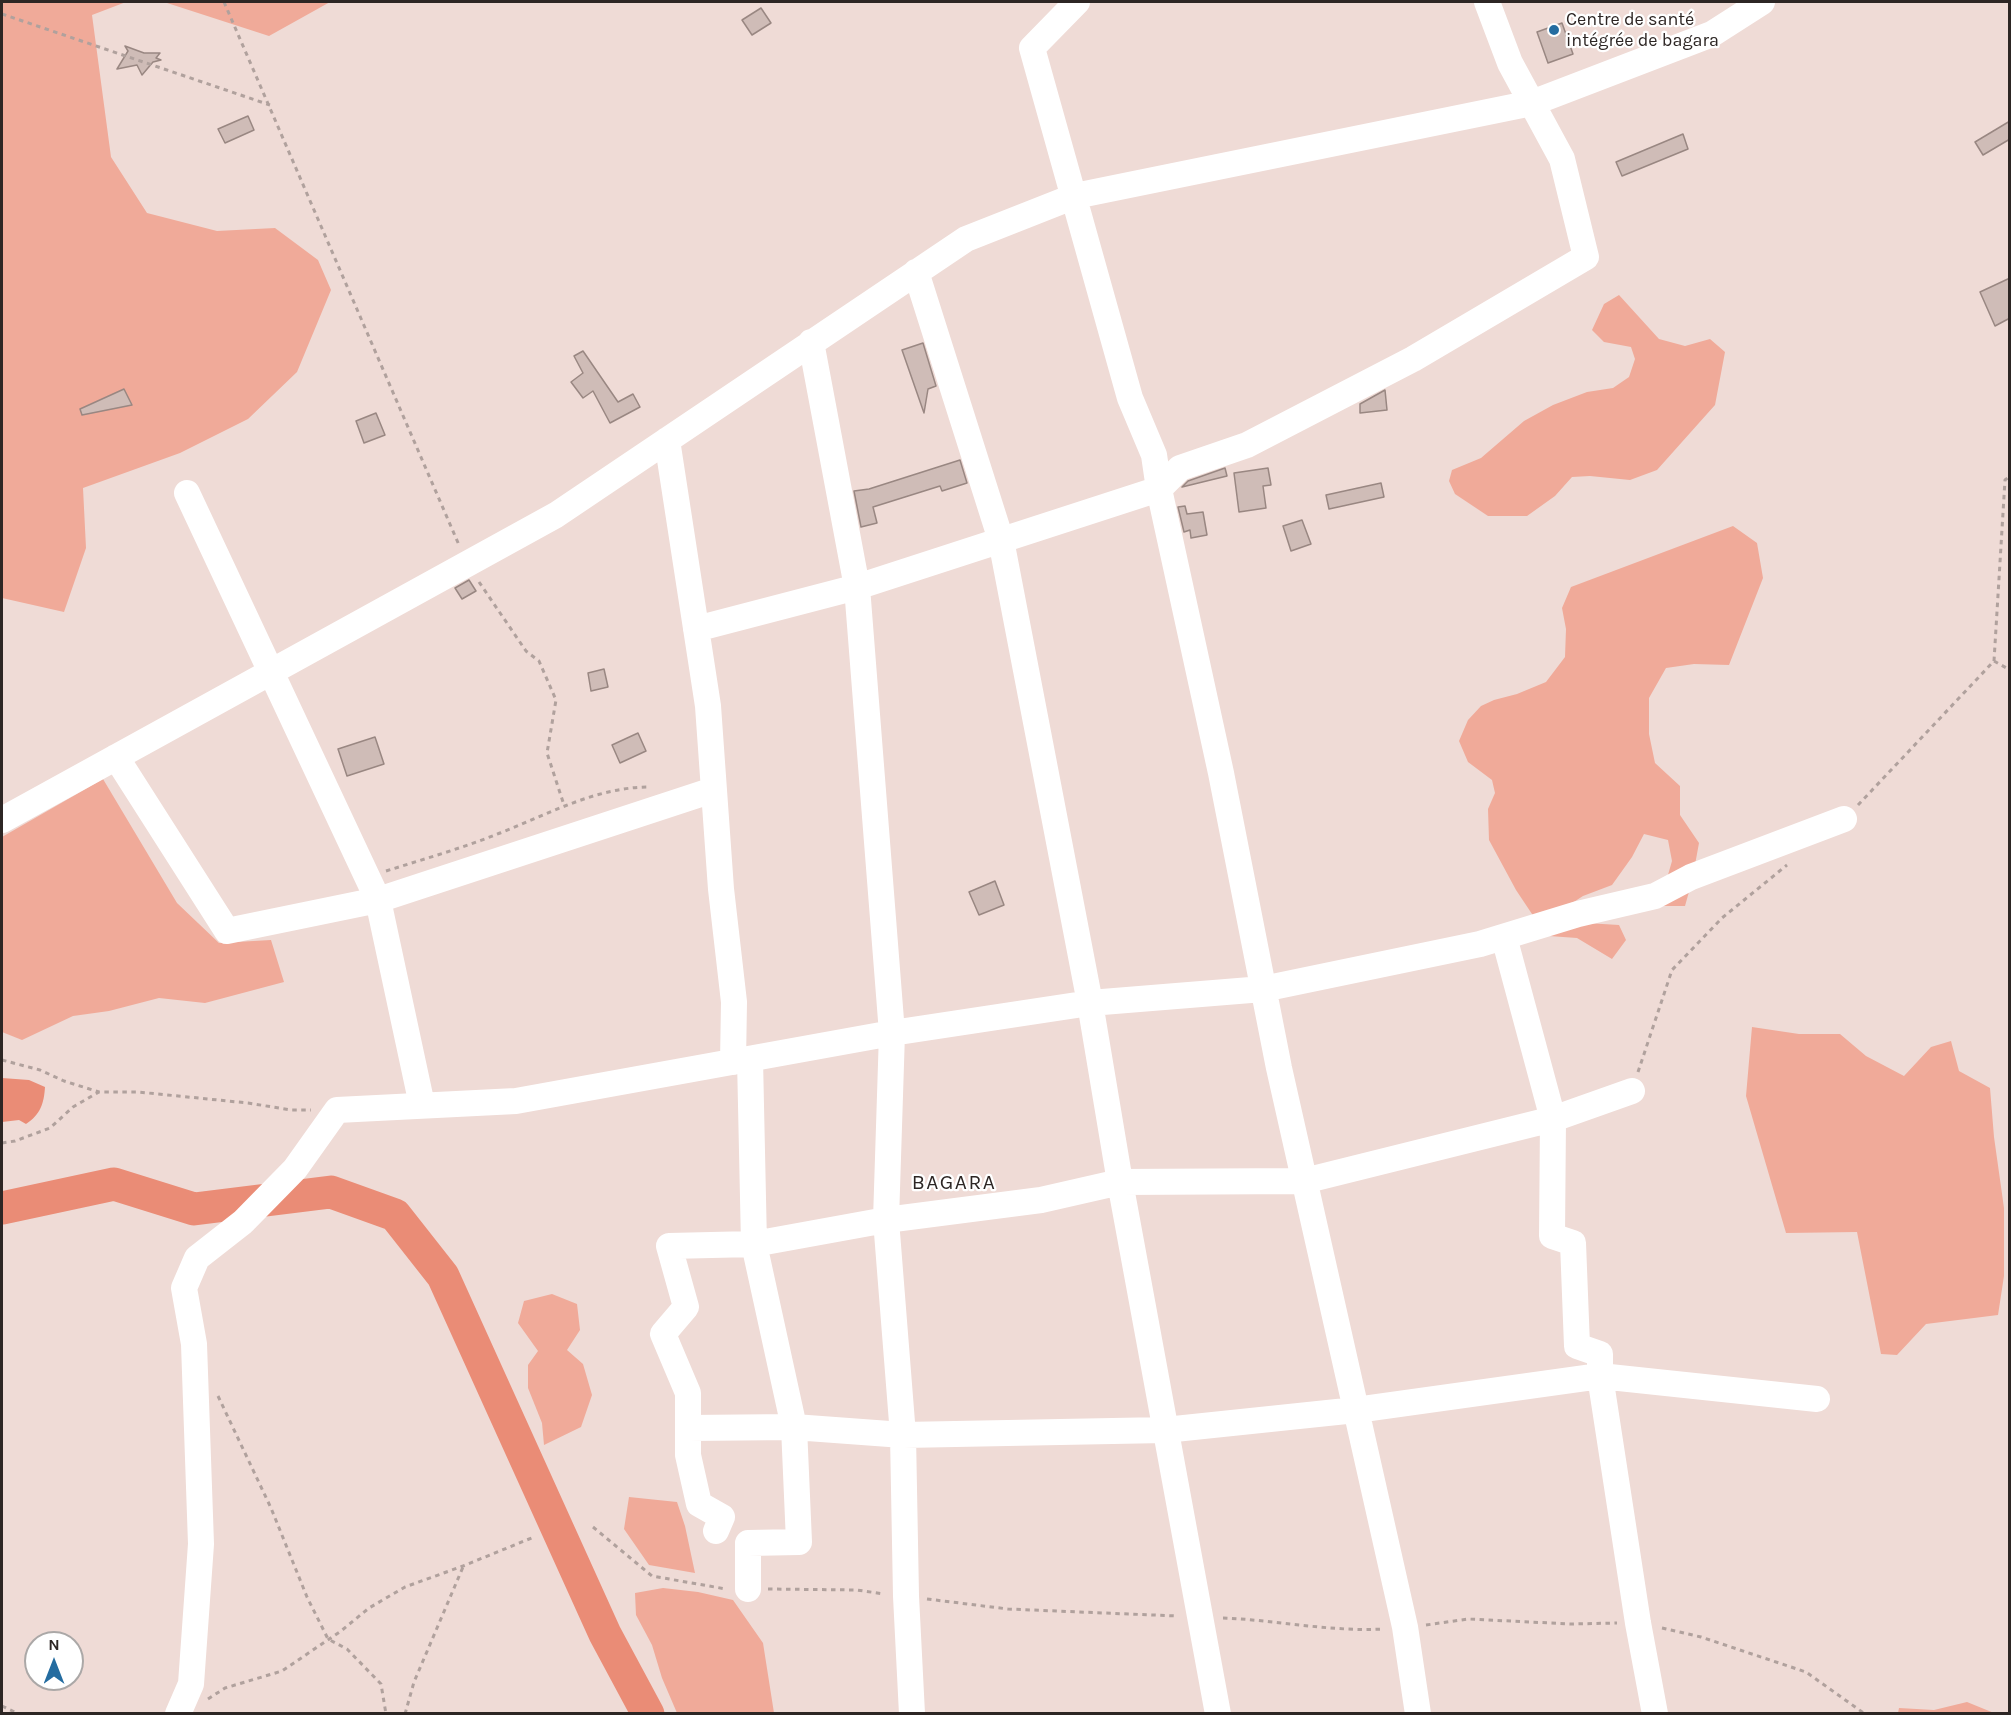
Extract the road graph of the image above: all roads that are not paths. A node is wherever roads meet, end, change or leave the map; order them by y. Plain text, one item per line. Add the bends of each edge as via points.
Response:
1 (1077, 2) edge
2 (1487, 2) edge
3 (1762, 2) edge
4 (1532, 103) junction
5 (1075, 196) junction
6 (916, 272) junction
7 (811, 342) junction
8 (667, 440) junction
9 (1159, 489) junction
10 (187, 493) dead end
11 (1001, 540) junction
12 (857, 587) junction
13 (696, 629) junction
14 (270, 672) junction
15 (116, 757) junction
16 (713, 790) junction
17 (1844, 819) road end
18 (2, 820) edge
19 (373, 889) junction
20 (1504, 936) junction
21 (1263, 989) junction
22 (1090, 1003) junction
23 (892, 1033) junction
24 (742, 1060) junction
25 (1632, 1091) road end
26 (422, 1105) junction
27 (1553, 1119) junction
28 (1304, 1181) junction
29 (1120, 1182) junction
30 (886, 1220) junction
31 (754, 1244) junction
32 (1600, 1376) junction
33 (1817, 1399) dead end
34 (1356, 1410) junction
35 (795, 1427) junction
36 (688, 1428) junction
37 (1165, 1430) junction
38 (903, 1435) junction
39 (716, 1531) dead end
40 (748, 1589) road end
41 (178, 1713) edge
42 (912, 1713) edge
43 (1218, 1713) edge
44 (1418, 1713) edge
45 (1655, 1713) edge

1 - 5 street via 1032,48
2 - 4 street via 1510,63
3 - 4 street via 1712,34
4 - 5 street
4 - 9 street via 1562,159 1586,257 1413,359 1247,445 1180,468
5 - 6 street via 966,239
5 - 9 street via 1130,398 1154,455
6 - 7 street
6 - 11 street
7 - 8 street
7 - 12 street
8 - 13 street
8 - 14 street via 556,515
9 - 11 street
9 - 21 street
10 - 14 street
11 - 12 street
11 - 22 street
12 - 13 street
12 - 23 street
13 - 16 street via 708,706
14 - 15 street
14 - 19 street
15 - 18 street
15 - 19 street via 227,931
16 - 19 street
16 - 24 street
17 - 20 street via 1691,877 1655,896
19 - 26 street
20 - 21 street
20 - 27 street
21 - 22 street
21 - 28 street
22 - 23 street
22 - 29 street
23 - 24 street
23 - 30 street
24 - 26 street via 516,1101
24 - 31 street
25 - 27 street
26 - 41 street via 337,1110 295,1168 243,1222 197,1258 184,1288 194,1344 201,1544 191,1684
27 - 28 street
27 - 32 street via 1552,1236 1573,1243 1577,1346 1600,1354
28 - 29 street
28 - 34 street
29 - 30 street via 1041,1200
29 - 37 street
30 - 31 street
30 - 38 street
31 - 35 street
31 - 36 street via 669,1246 686,1307 663,1334 688,1393
32 - 33 street
32 - 34 street
32 - 45 street
34 - 37 street
34 - 44 street via 1405,1627
35 - 36 street
35 - 38 street
35 - 40 street via 799,1542 748,1543
36 - 39 street via 688,1455 699,1504 722,1517
37 - 38 street
37 - 43 street
38 - 42 street

